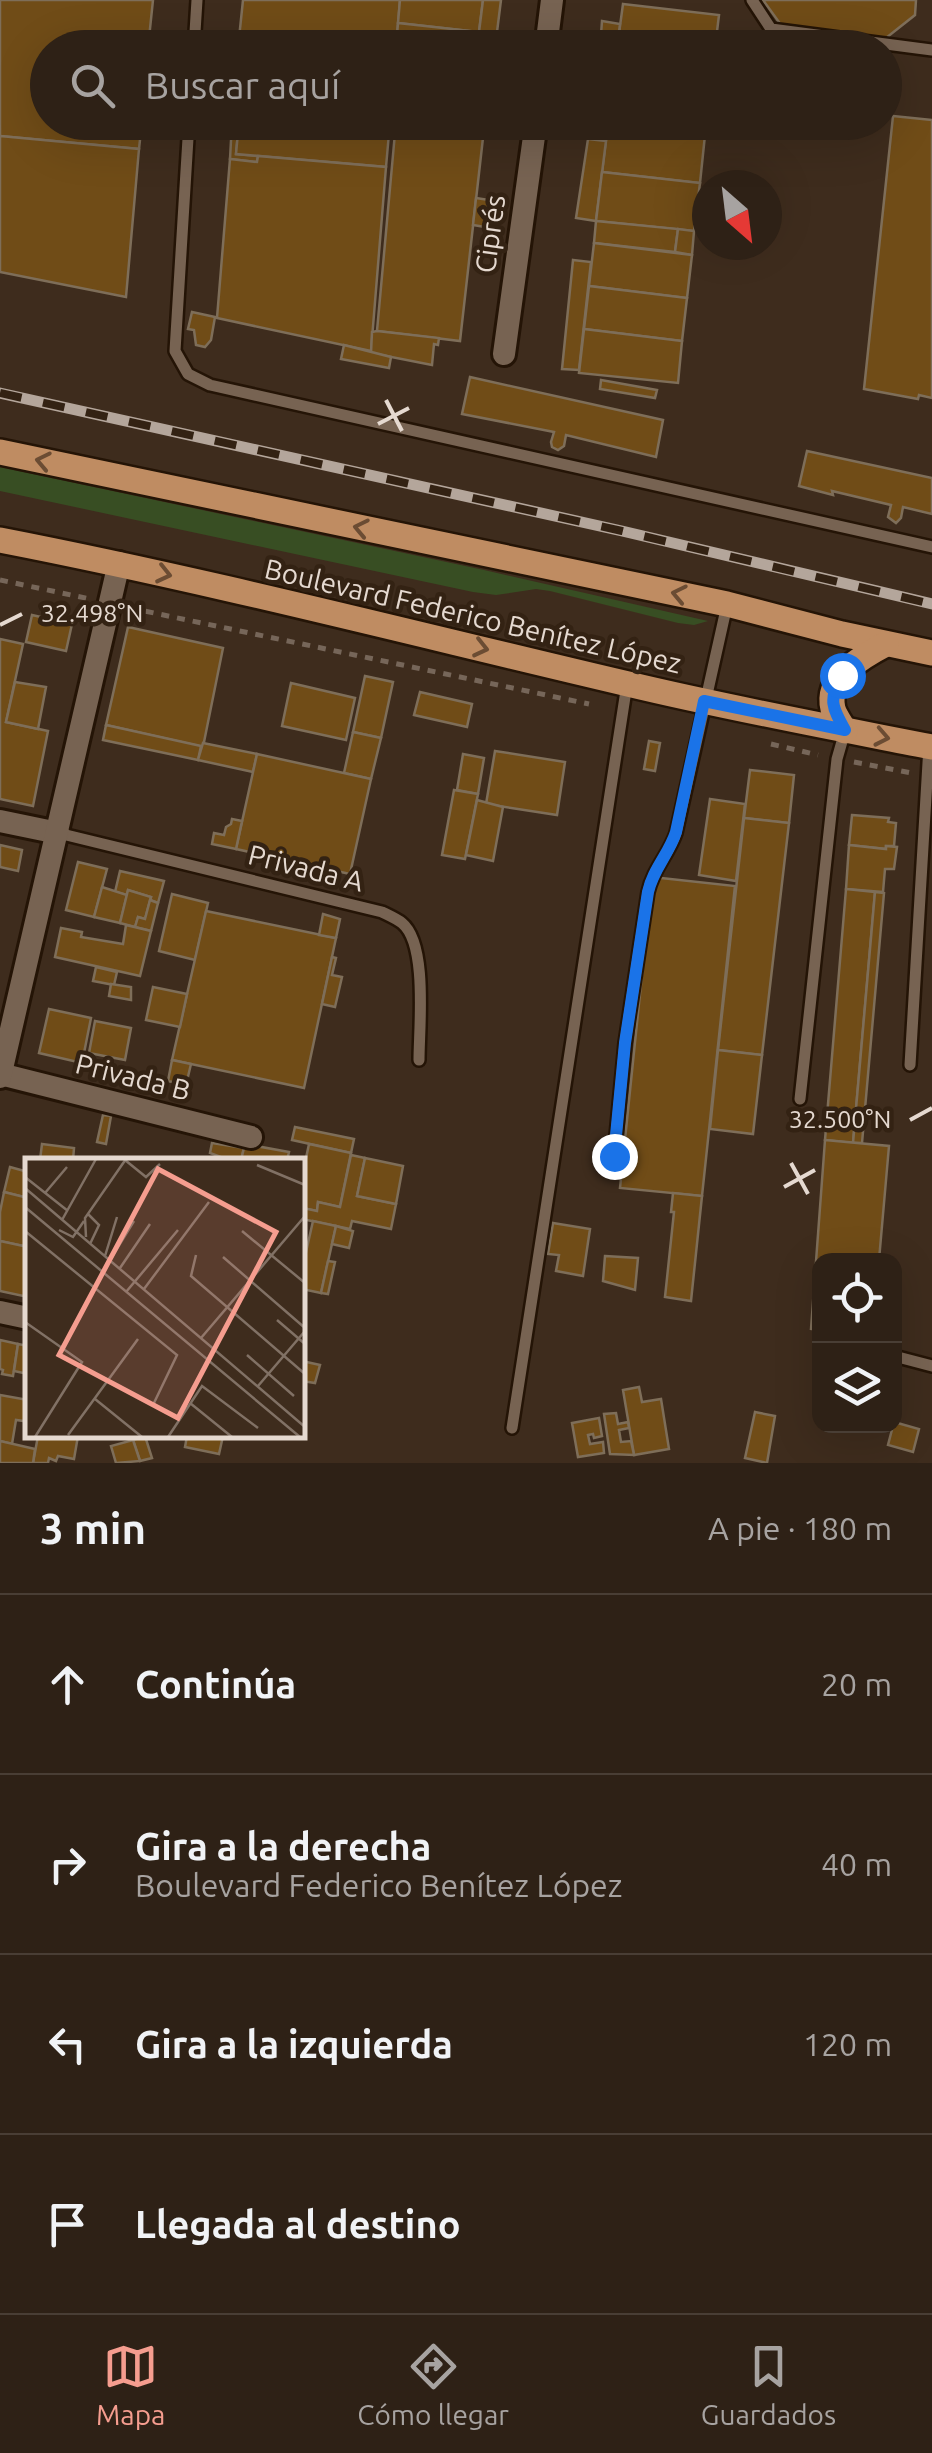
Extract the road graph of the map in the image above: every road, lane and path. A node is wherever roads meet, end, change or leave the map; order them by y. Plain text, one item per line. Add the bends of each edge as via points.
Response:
1 (198, 0) edge
2 (552, 0) edge
3 (752, 0) edge
4 (196, 30) edge
5 (548, 30) edge
6 (771, 30) edge
7 (902, 46) edge
8 (932, 50) edge
9 (189, 140) edge
10 (534, 140) edge
11 (504, 354) dead end
12 (0, 452) edge
13 (0, 540) edge
14 (932, 547) edge
15 (119, 563) junction
16 (0, 580) edge
17 (110, 604) junction
18 (727, 604) junction
19 (886, 644) junction
20 (932, 653) edge
21 (627, 684) junction
22 (704, 701) junction
23 (623, 710) junction
24 (845, 730) junction
25 (767, 743) dead end
26 (931, 746) edge
27 (837, 759) junction
28 (926, 775) junction
29 (0, 821) edge
30 (58, 834) junction
31 (420, 1060) dead end
32 (910, 1065) dead end
33 (0, 1075) edge
34 (800, 1099) dead end
35 (251, 1138) dead end
36 (614, 1156) dead end
37 (0, 1312) edge
38 (25, 1317) edge
39 (902, 1358) edge
40 (932, 1366) edge
41 (512, 1428) dead end

1 - 4 lane
2 - 5 street
3 - 6 lane
7 - 8 lane
9 - 14 lane via 174,351 188,374 210,386
10 - 11 street, Ciprés
18 -> 12 main road
13 - 15 main road, Boulevard Federico Benítez López
15 - 17 street
15 -> 21 main road, Boulevard Federico Benítez López
16 - 17 path
17 - 23 path
17 - 30 street
18 - 19 main road
18 - 22 lane
19 - 20 main road
19 - 24 main road via 861,657 832,692
21 - 22 main road, Boulevard Federico Benítez López
21 - 23 lane
22 - 24 main road, Boulevard Federico Benítez López
22 - 36 lane via 676,832 648,892
23 - 41 lane
24 -> 26 main road, Boulevard Federico Benítez López
24 - 27 lane
25 - 27 path
26 - 28 lane
27 - 28 path
27 - 34 lane
28 - 32 lane
29 - 30 street
30 - 31 lane, Privada A via 382,912 404,924 420,965
30 - 33 street
33 - 35 street, Privada B
37 - 38 street
39 - 40 lane

